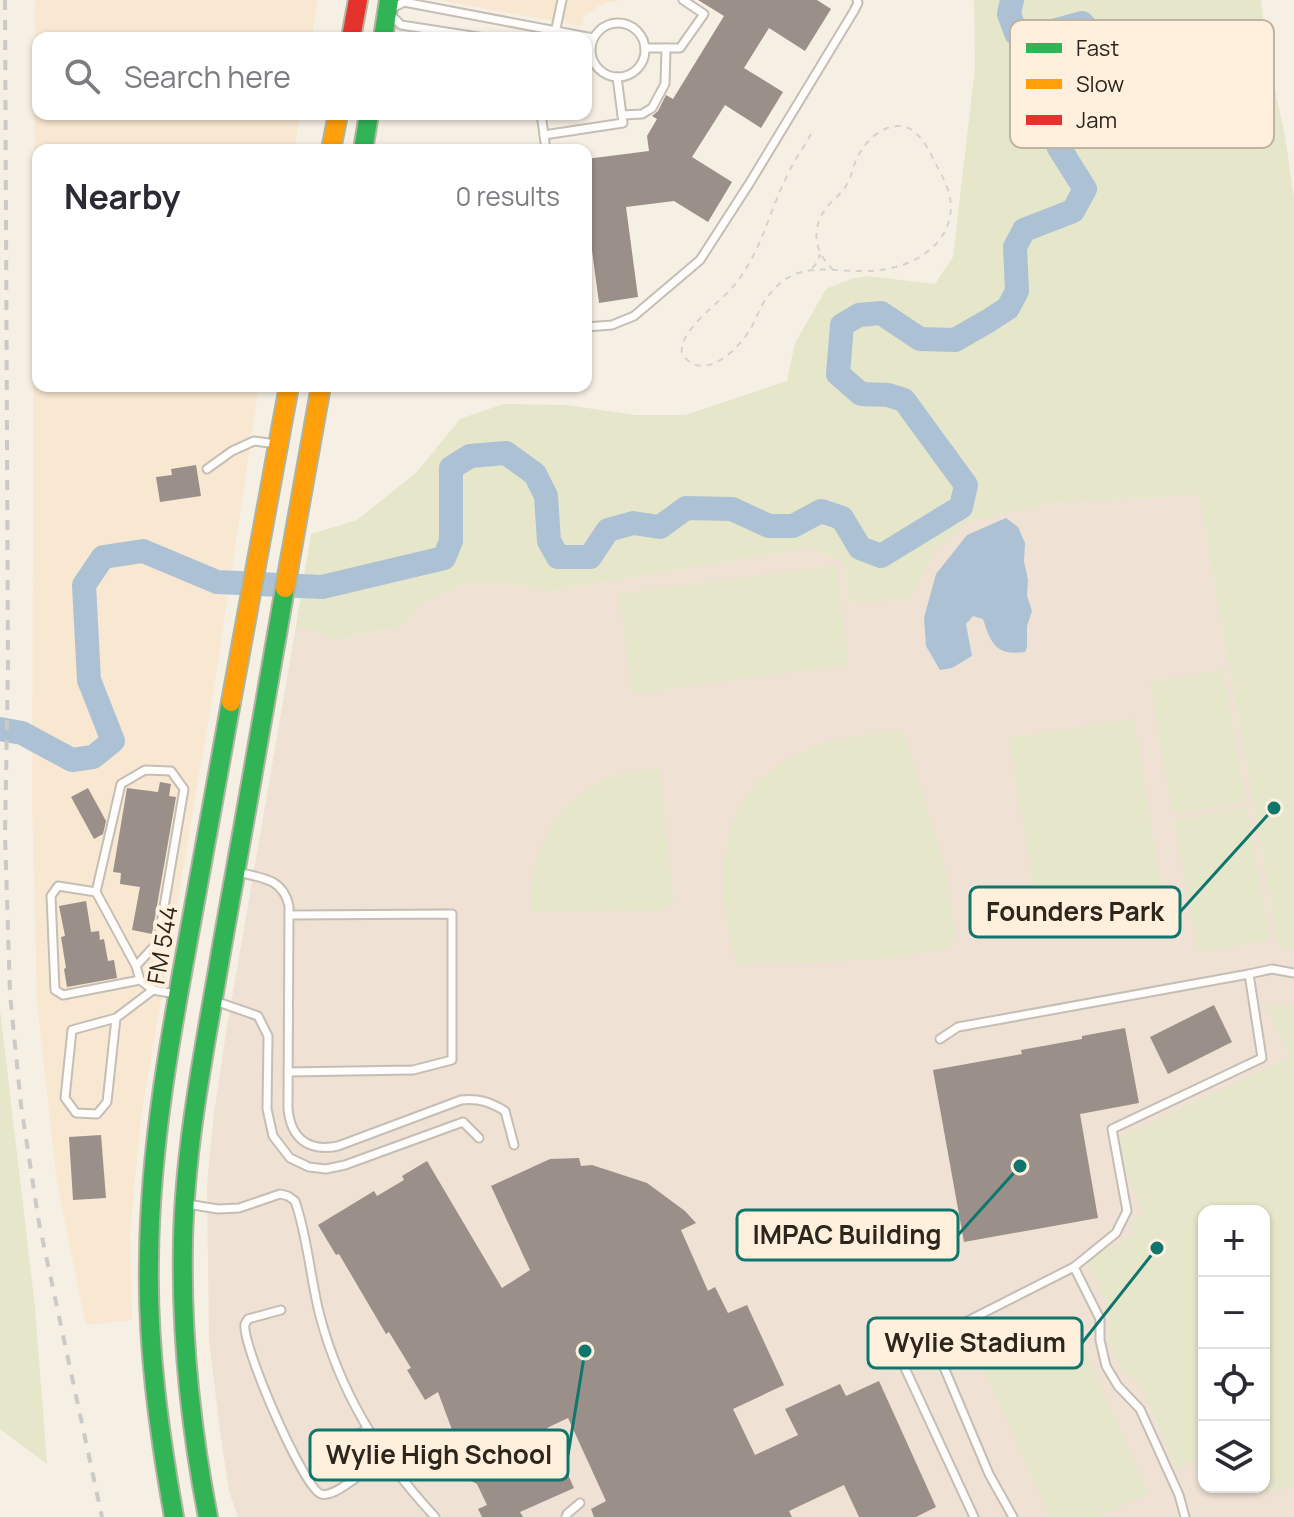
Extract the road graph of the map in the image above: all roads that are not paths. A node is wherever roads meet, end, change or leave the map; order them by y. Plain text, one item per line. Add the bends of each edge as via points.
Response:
1 (562, 0) edge
2 (683, 0) edge
3 (857, 0) edge
4 (358, 2) edge
5 (388, 6) edge
6 (352, 32) edge
7 (384, 32) edge
8 (446, 32) edge
9 (546, 32) edge
10 (555, 32) edge
11 (593, 38) joint
12 (592, 42) edge
13 (645, 48) junction
14 (666, 48) junction
15 (592, 60) edge
16 (617, 77) junction
17 (622, 115) junction
18 (337, 120) edge
19 (368, 120) edge
20 (542, 120) edge
21 (544, 135) junction
22 (332, 144) edge
23 (364, 144) edge
24 (545, 144) edge
25 (592, 327) edge
26 (288, 392) edge
27 (320, 392) edge
28 (279, 444) junction
29 (207, 469) dead end
30 (235, 872) junction
31 (96, 892) junction
32 (289, 915) junction
33 (136, 966) junction
34 (1294, 973) edge
35 (1249, 974) junction
36 (140, 980) junction
37 (153, 990) junction
38 (178, 994) junction
39 (213, 1000) junction
40 (116, 1018) junction
41 (940, 1039) dead end
42 (288, 1072) junction
43 (479, 1138) dead end
44 (514, 1145) dead end
45 (185, 1203) junction
46 (1074, 1267) junction
47 (281, 1310) dead end
48 (898, 1353) dead end
49 (367, 1429) junction
50 (336, 1447) dead end
51 (355, 1479) dead end
52 (580, 1503) dead end
53 (174, 1517) edge
54 (208, 1517) edge
55 (435, 1517) edge
56 (566, 1517) edge
57 (974, 1517) edge
58 (1013, 1517) edge
59 (1185, 1517) edge

1 - 10 lane
2 - 14 lane via 704,14 680,48
3 - 25 lane via 700,260 634,316
4 - 5 main road
4 - 6 main road
5 - 7 main road
5 - 8 lane via 401,25
5 - 9 lane via 404,2
11 - 12 lane
11 - 13 lane via 606,25 623,23 638,32
13 - 14 lane
13 - 16 lane via 640,65
14 - 17 lane via 665,84 652,108
15 - 16 lane
16 - 17 lane
17 - 21 lane via 623,123
18 - 22 main road
19 - 23 main road
20 - 21 lane
21 - 24 lane
26 - 28 main road, FM 544 / FM 544
27 - 30 main road
28 - 29 lane via 254,441
28 - 38 main road, FM 544 / FM 544
30 - 32 lane via 282,888
30 - 39 main road
31 - 33 lane
31 - 33 lane via 121,784 145,770 171,771 184,789 158,942
31 - 36 lane via 58,886 51,896 55,990 63,995
32 - 42 lane
32 - 42 lane via 452,914 452,1060 413,1070
33 - 36 lane
34 - 35 lane via 1272,969
35 - 41 lane via 958,1027
35 - 46 lane via 1262,1058 1112,1129 1127,1211 1116,1233
36 - 37 lane
37 - 38 lane
37 - 40 lane
38 - 39 main road
38 - 53 main road, FM 544 / FM 544 via 159,1112 149,1253 153,1378
39 - 43 lane via 258,1016 268,1036 267,1109 273,1136 290,1158 326,1169 463,1122
39 - 45 main road
40 - 40 lane via 107,1102 97,1114 76,1113 65,1098 72,1030
42 - 44 lane via 289,1121 314,1147 338,1146 461,1100 477,1099 505,1111
45 - 49 lane via 239,1208 280,1194 295,1201 320,1317 337,1368
45 - 54 main road via 184,1344 190,1418
46 - 58 lane via 932,1339 989,1474
46 - 59 lane via 1100,1319 1106,1366 1140,1409
47 - 51 lane via 248,1319 245,1327 279,1425 319,1493 332,1493
48 - 57 lane
49 - 50 lane
49 - 55 lane
52 - 56 lane

